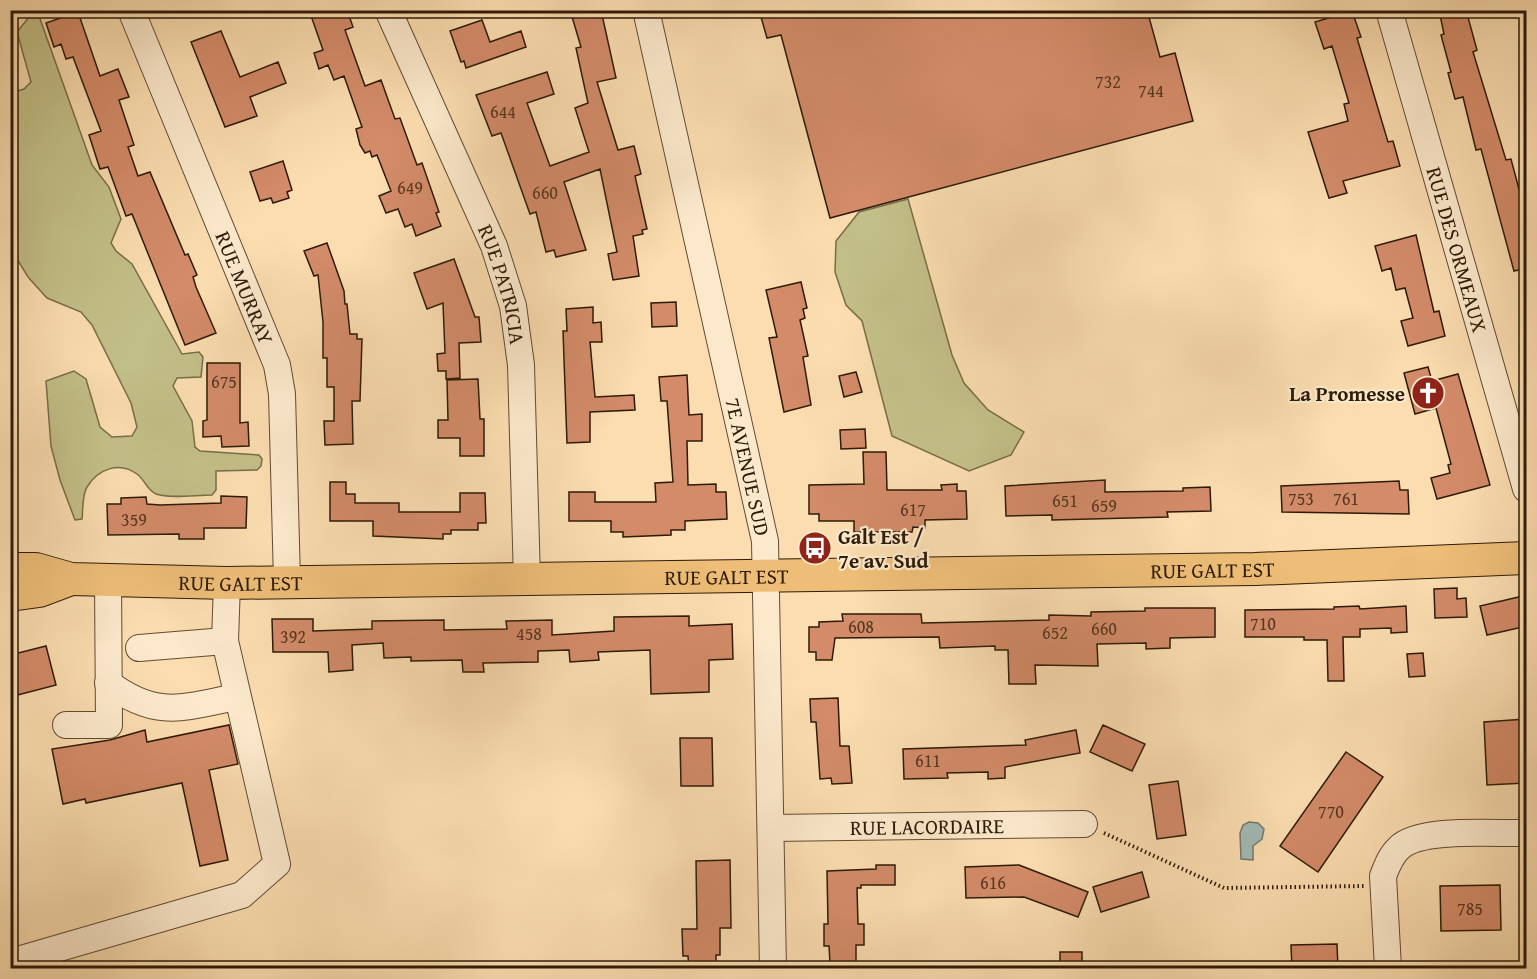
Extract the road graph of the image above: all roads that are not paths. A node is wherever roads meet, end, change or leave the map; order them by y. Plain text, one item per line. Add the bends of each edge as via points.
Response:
1 (131, 10) edge
2 (388, 10) edge
3 (646, 10) edge
4 (1389, 10) edge
5 (1527, 489) edge
6 (1527, 558) edge
7 (287, 566) junction
8 (10, 569) edge
9 (766, 575) junction
10 (71, 579) junction
11 (108, 580) junction
12 (527, 580) junction
13 (227, 583) junction
14 (10, 595) edge
15 (225, 641) junction
16 (139, 648) dead end
17 (108, 683) junction
18 (237, 697) junction
19 (66, 725) dead end
20 (1084, 824) road end
21 (771, 828) junction
22 (1527, 833) edge
23 (11, 962) edge
24 (15, 969) edge
25 (774, 969) edge
26 (1388, 969) edge

1 - 7 street, RUE MURRAY via 277,365 282,394
2 - 12 street, RUE PATRICIA via 494,246 513,306 521,365
3 - 9 street, 7E AVENUE SUD via 761,521
4 - 5 street, RUE DES ORMEAUX
6 - 9 main road, RUE GALT EST via 1255,569
7 - 12 main road, RUE GALT EST
7 - 13 main road, RUE GALT EST
8 - 10 main road, RUE GALT EST via 36,569
9 - 12 main road, RUE GALT EST
9 - 21 street, 7E AVENUE SUD
10 - 11 main road, RUE GALT EST
10 - 14 main road, RUE GALT EST via 39,591
11 - 13 main road, RUE GALT EST
11 - 17 street
13 - 15 street
15 - 16 street
15 - 18 street
17 - 18 street via 126,697 148,706 178,709
17 - 19 street via 109,725
18 - 23 street via 277,864 242,895
20 - 21 street, RUE LACORDAIRE
21 - 25 street, 7E AVENUE SUD
22 - 26 street via 1426,836 1398,848 1388,863 1383,886
23 - 24 street

